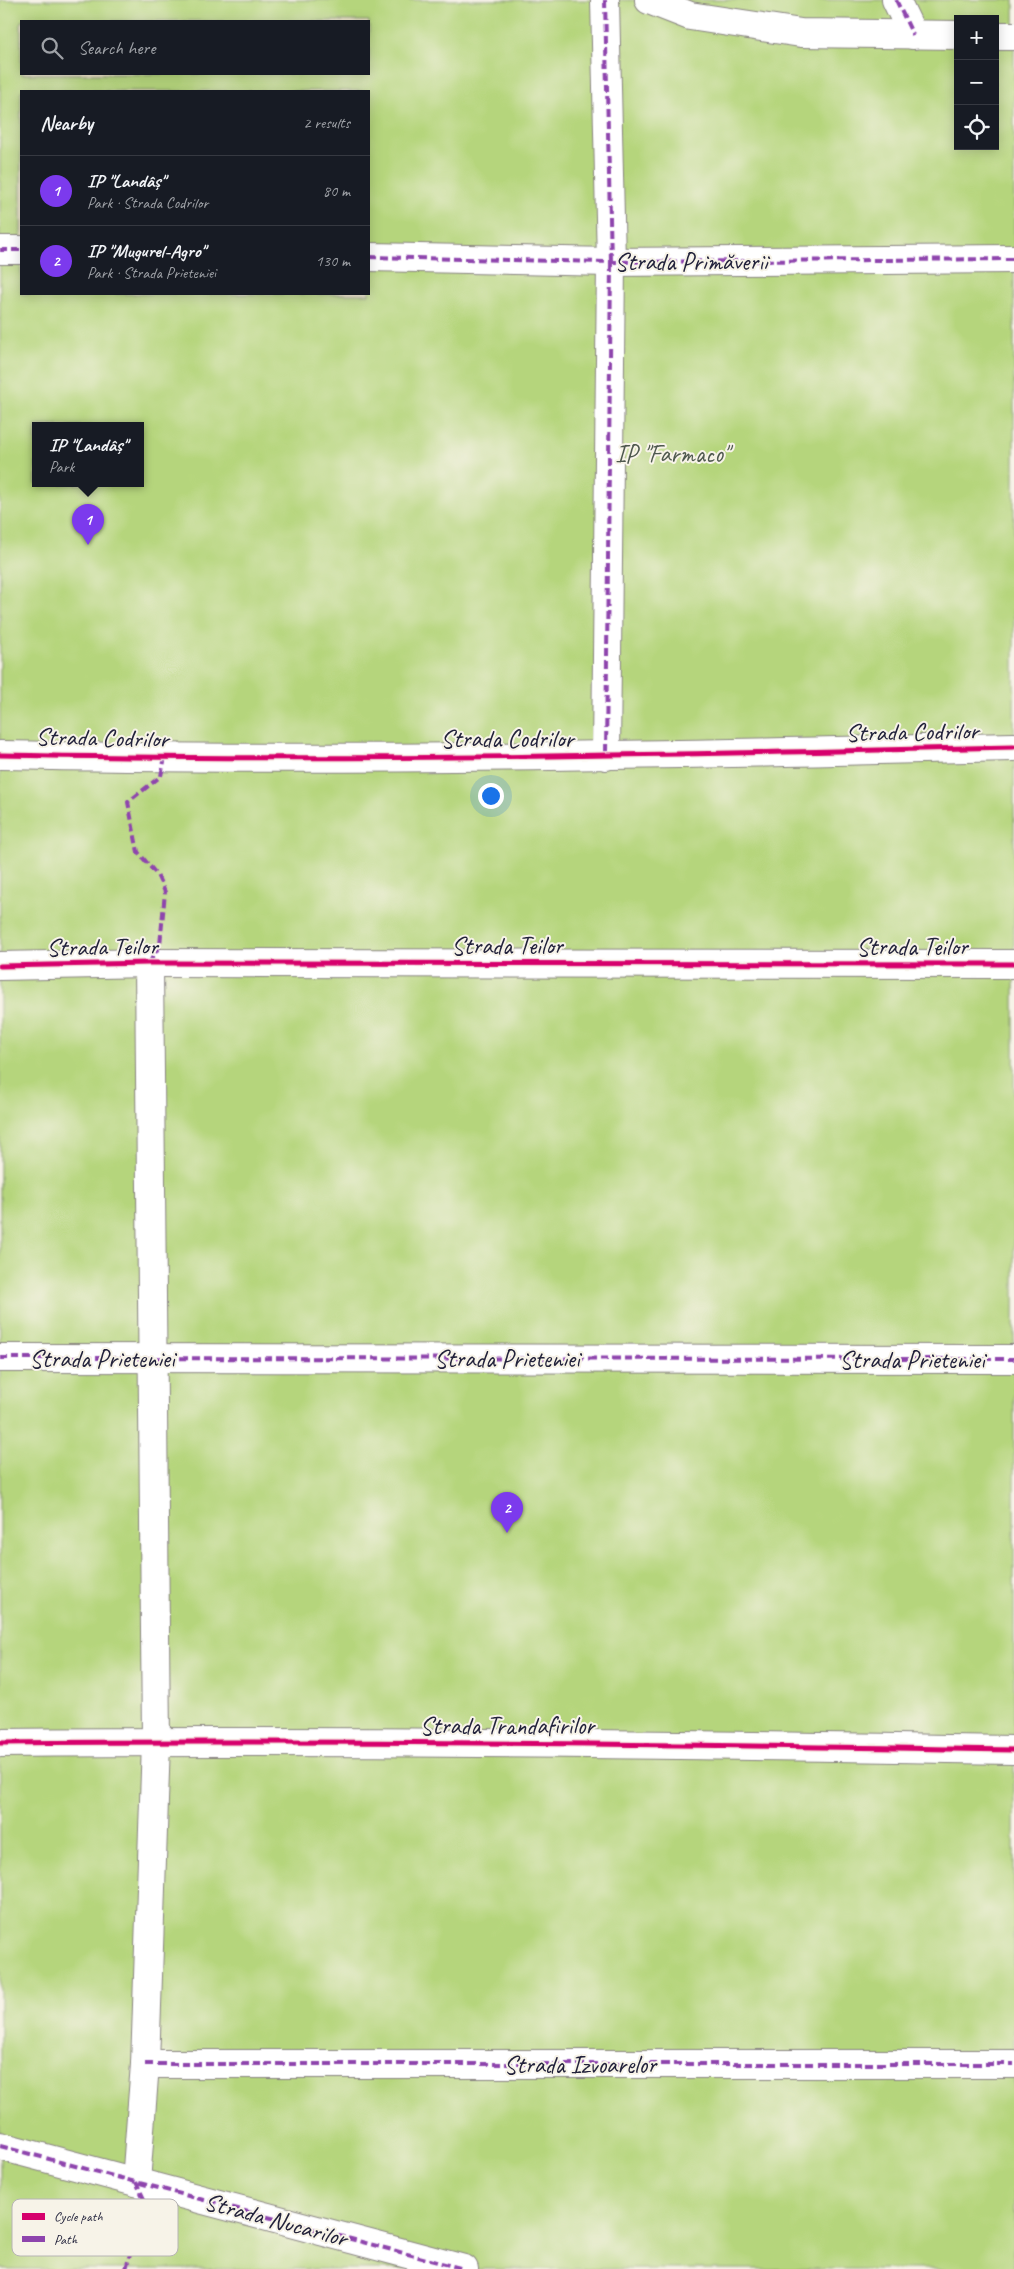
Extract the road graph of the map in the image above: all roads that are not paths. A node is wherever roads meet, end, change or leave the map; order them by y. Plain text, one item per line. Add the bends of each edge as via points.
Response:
1 (605, 0) edge
2 (649, 0) edge
3 (896, 0) edge
4 (913, 35) junction
5 (954, 35) edge
6 (999, 36) edge
7 (1014, 36) edge
8 (0, 250) edge
9 (20, 250) edge
10 (370, 257) edge
11 (1014, 259) edge
12 (611, 262) junction
13 (1014, 747) edge
14 (0, 755) edge
15 (606, 756) junction
16 (149, 964) junction
17 (1014, 964) edge
18 (0, 966) edge
19 (0, 1358) edge
20 (153, 1358) junction
21 (1014, 1359) edge
22 (156, 1742) junction
23 (0, 1744) edge
24 (1014, 1750) edge
25 (145, 2064) junction
26 (1014, 2064) edge
27 (0, 2146) edge
28 (136, 2182) junction
29 (464, 2269) edge

1 - 12 street
2 - 4 street via 690,16 800,33
3 - 4 street
4 - 5 street
6 - 7 street
8 - 9 street
10 - 12 street, Strada Primăverii
11 - 12 street, Strada Primăverii
12 - 15 street
13 - 15 street, Strada Codrilor
14 - 15 street, Strada Codrilor
16 - 17 street, Strada Teilor
16 - 18 street, Strada Teilor
16 - 20 street
19 - 20 street, Strada Prieteniei
20 - 21 street, Strada Prieteniei
20 - 22 street
22 - 23 street, Strada Trandafirilor
22 - 24 street, Strada Trandafirilor via 666,1744
22 - 25 street
25 - 26 street, Strada Izvoarelor
25 - 28 street
27 - 28 street, Strada Nucarilor
28 - 29 street, Strada Nucarilor

